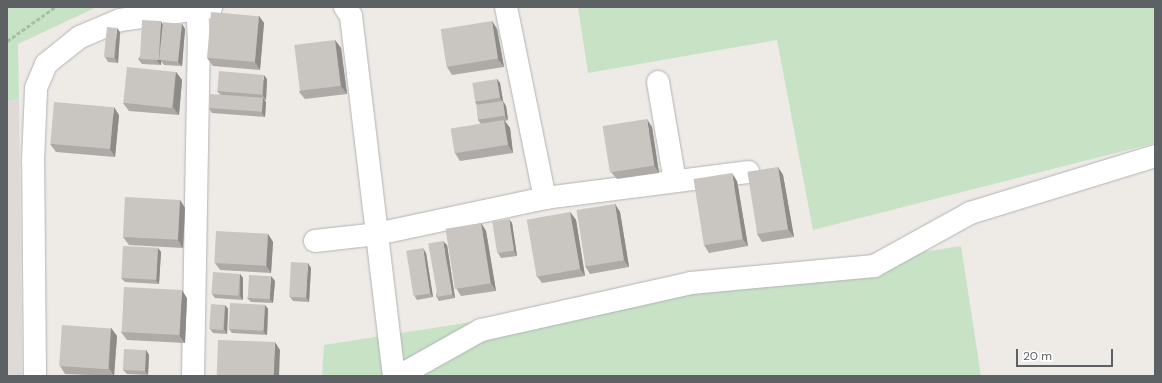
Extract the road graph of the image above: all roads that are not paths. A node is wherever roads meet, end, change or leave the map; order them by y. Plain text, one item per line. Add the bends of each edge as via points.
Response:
1 (345, 7) edge
2 (506, 7) edge
3 (204, 8) edge
4 (658, 82) dead end
5 (1155, 156) edge
6 (748, 172) edge
7 (675, 181) junction
8 (545, 198) junction
9 (377, 234) junction
10 (315, 240) dead end
11 (35, 376) edge
12 (193, 376) edge
13 (394, 376) edge
14 (399, 376) edge

1 - 9 street via 351,16
2 - 8 street
3 - 11 street via 120,20 80,36 46,64 36,88 33,161
3 - 12 street via 199,42
4 - 7 street
5 - 14 street via 970,213 874,266 691,283 489,328
6 - 7 street
7 - 8 street
8 - 9 street
9 - 10 street
9 - 13 street

